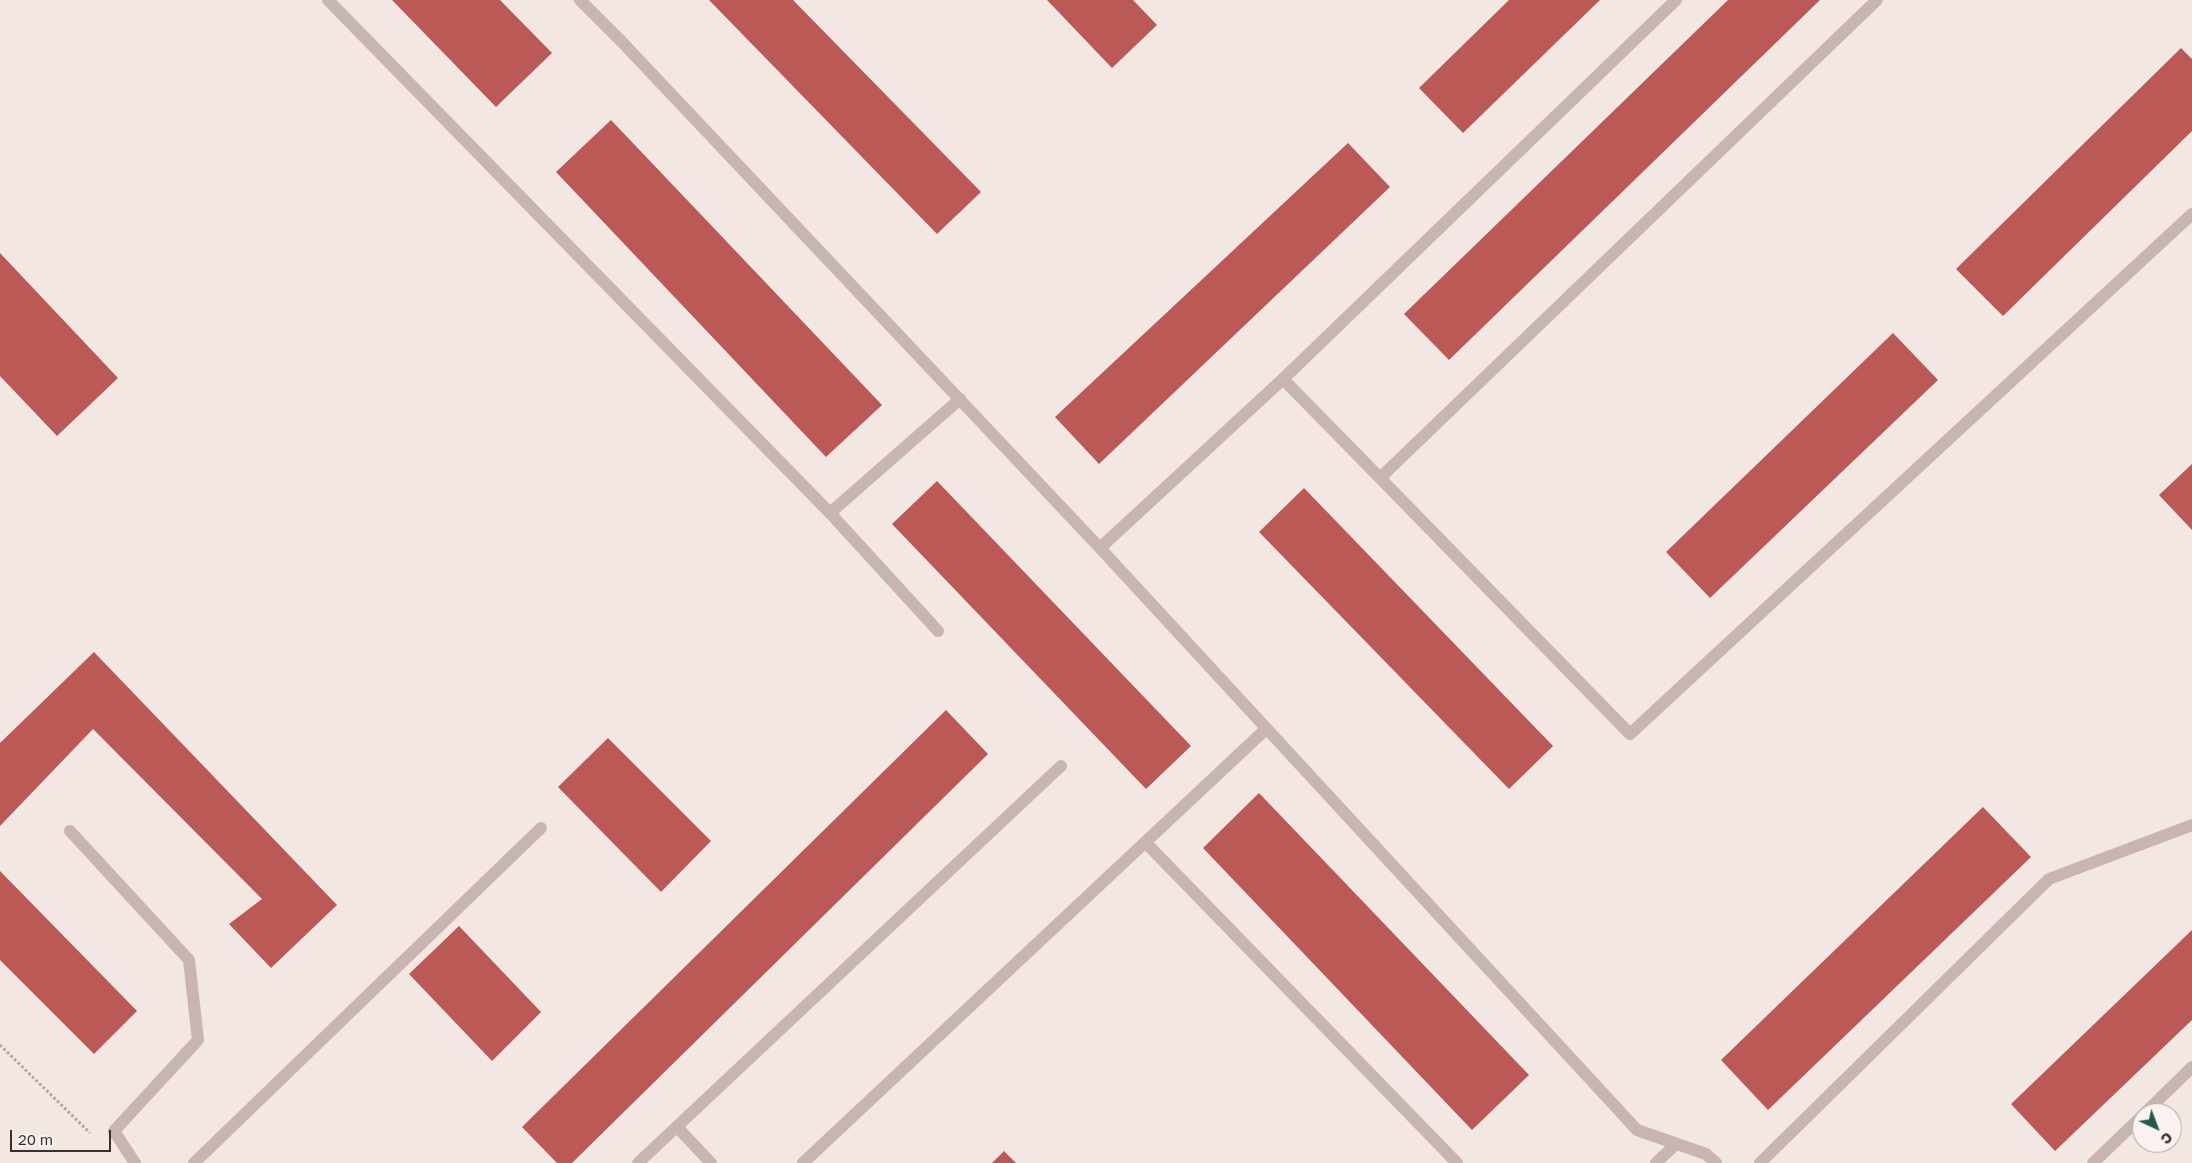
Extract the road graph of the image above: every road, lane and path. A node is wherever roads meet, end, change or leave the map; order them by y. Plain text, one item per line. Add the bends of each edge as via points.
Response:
1 (328, 0) edge
2 (580, 0) edge
3 (1676, 0) edge
4 (1877, 0) edge
5 (2192, 214) edge
6 (1283, 379) junction
7 (960, 399) junction
8 (1380, 478) junction
9 (830, 513) junction
10 (1100, 548) junction
11 (938, 631) dead end
12 (1266, 729) junction
13 (1061, 766) dead end
14 (2192, 825) edge
15 (541, 828) dead end
16 (70, 830) dead end
17 (1146, 843) junction
18 (0, 1045) edge
19 (2192, 1067) edge
20 (2155, 1103) edge
21 (2132, 1126) edge
22 (677, 1127) junction
23 (92, 1135) dead end
24 (1676, 1144) junction
25 (134, 1163) edge
26 (194, 1163) edge
27 (638, 1163) edge
28 (711, 1163) edge
29 (803, 1163) edge
30 (1457, 1163) edge
31 (1656, 1163) edge
32 (1716, 1163) edge
33 (1760, 1163) edge
34 (2093, 1163) edge

1 - 9 lane
2 - 7 lane
3 - 6 lane
4 - 8 lane
5 - 8 lane via 1630,734
6 - 8 lane
6 - 10 lane
7 - 9 lane
7 - 10 lane
9 - 11 lane
10 - 12 lane
12 - 17 lane
12 - 24 lane via 1637,1130
13 - 22 lane
14 - 33 lane via 2049,879
15 - 26 lane
16 - 25 lane via 190,960 198,1040 114,1131
17 - 29 lane
17 - 30 lane
18 - 23 path
19 - 20 lane
21 - 34 lane
22 - 27 lane
22 - 28 lane
24 - 31 lane
24 - 32 lane via 1706,1154

